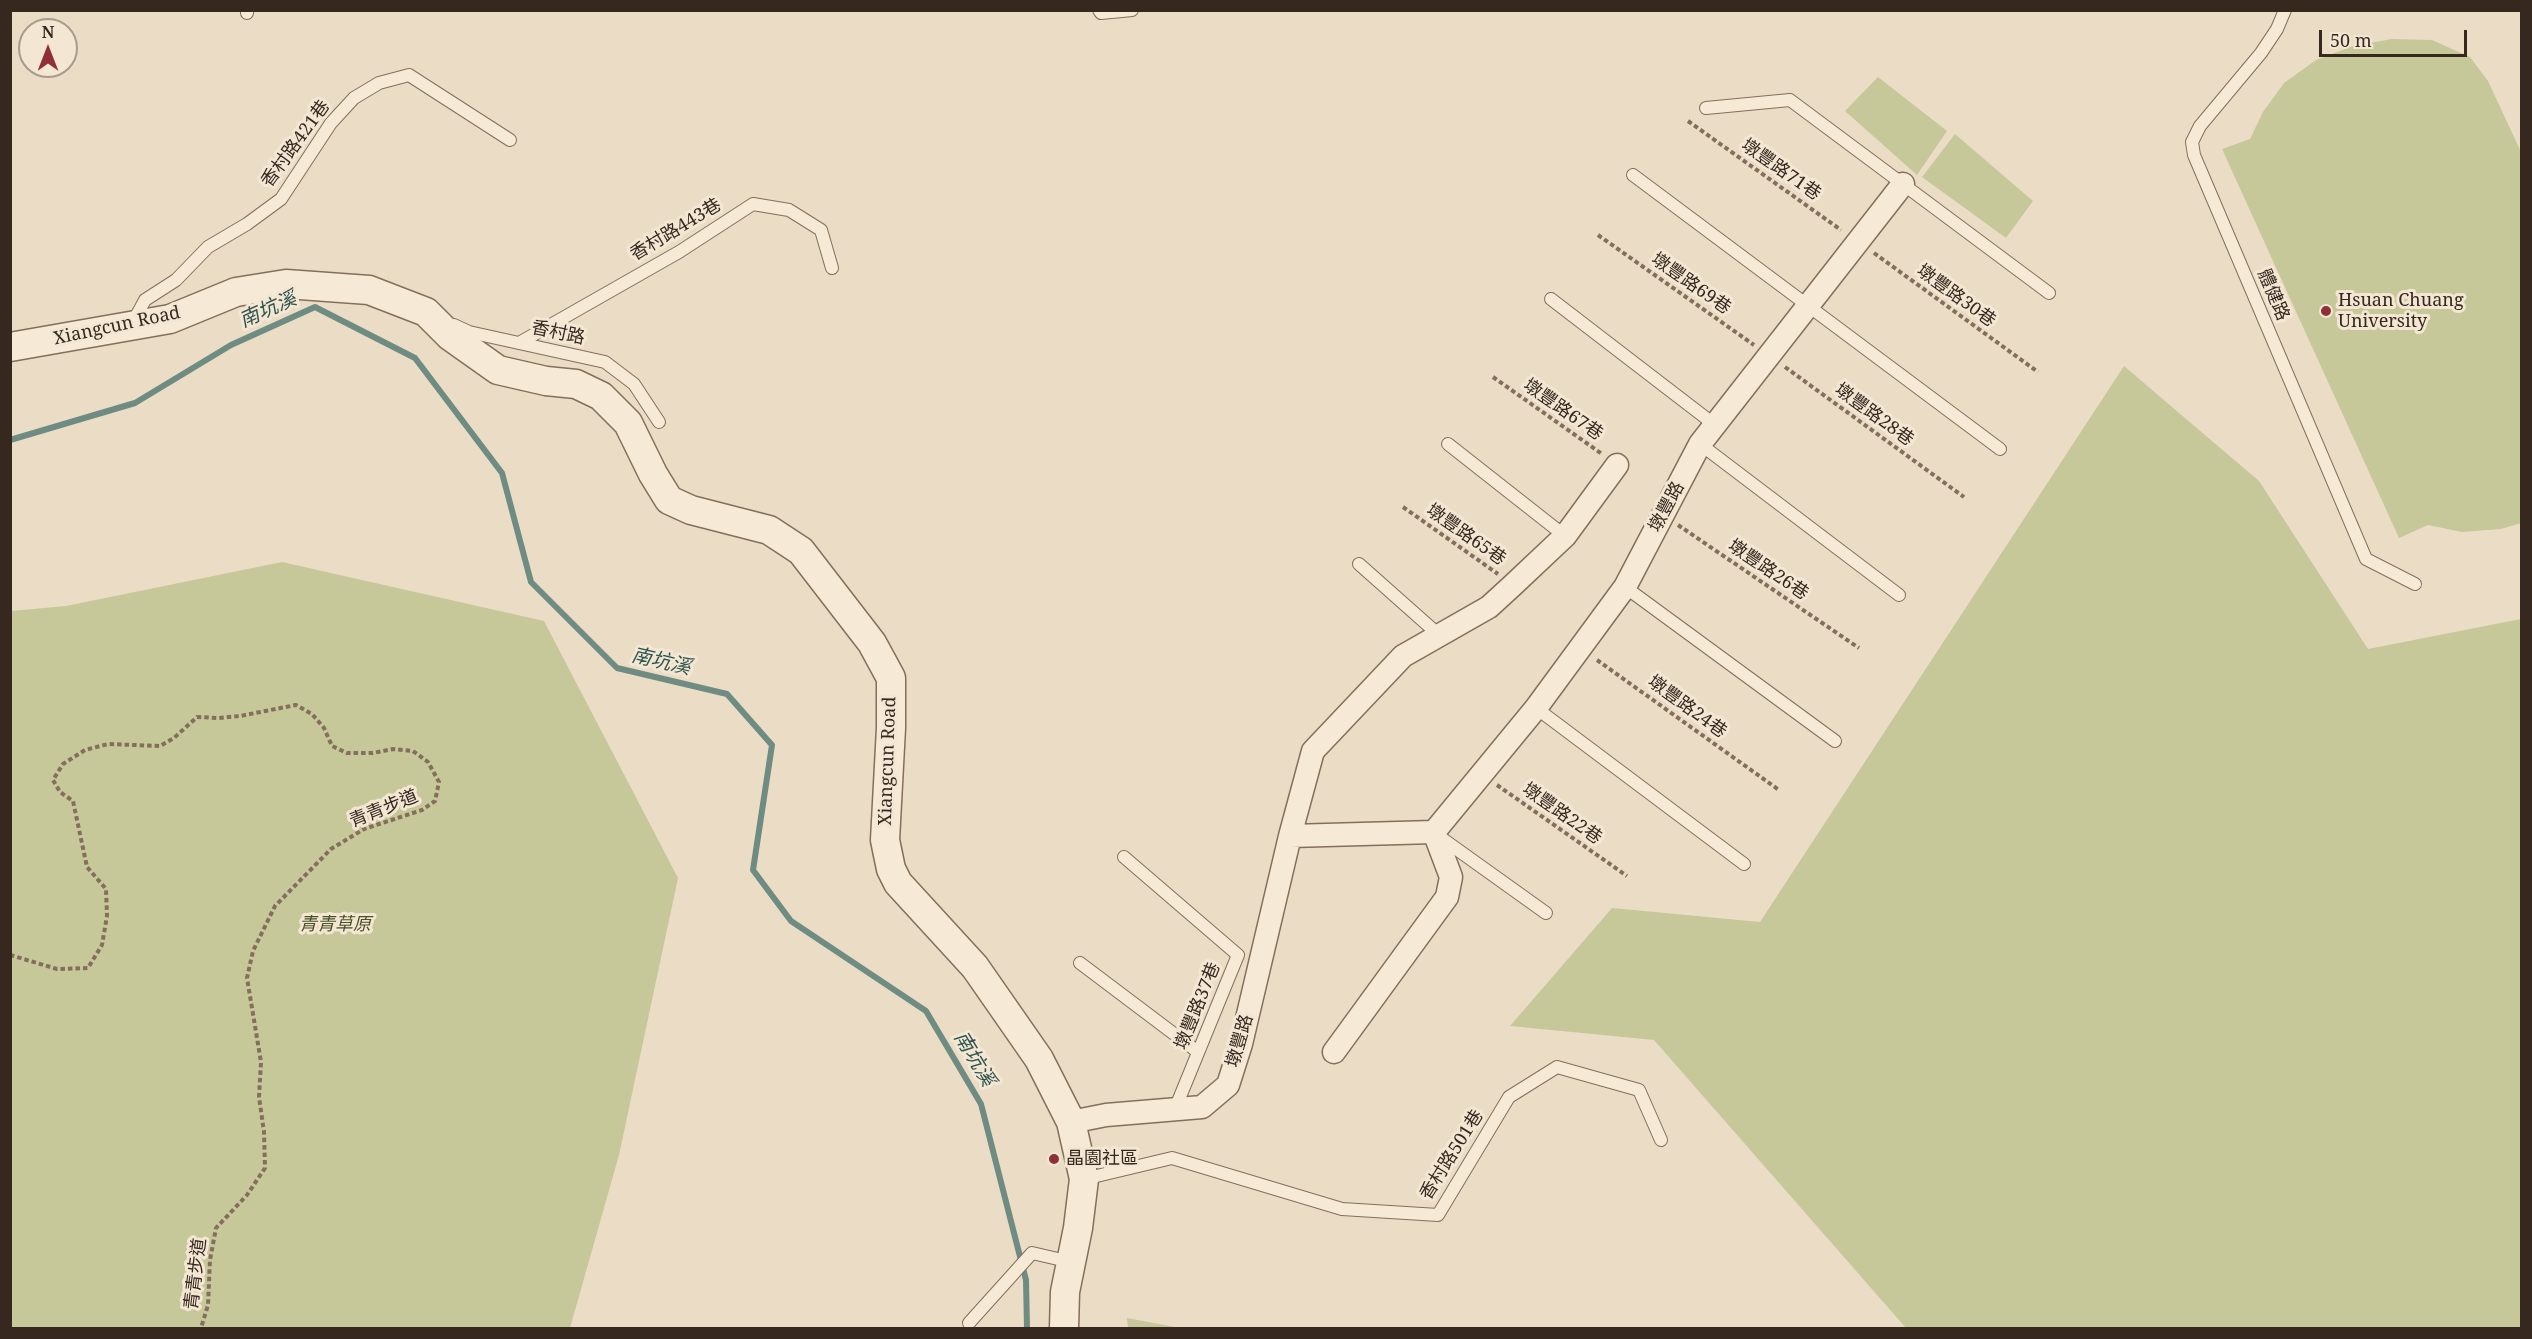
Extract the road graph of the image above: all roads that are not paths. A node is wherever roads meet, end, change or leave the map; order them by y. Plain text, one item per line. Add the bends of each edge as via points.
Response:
1 (1099, 10) edge
2 (1132, 10) edge
3 (2285, 10) edge
4 (1706, 108) dead end
5 (510, 140) dead end
6 (1633, 175) dead end
7 (1903, 184) junction
8 (832, 268) dead end
9 (2049, 293) dead end
10 (1551, 299) dead end
11 (1807, 306) junction
12 (426, 312) junction
13 (131, 326) junction
14 (519, 343) junction
15 (10, 347) edge
16 (659, 422) dead end
17 (1715, 425) junction
18 (1448, 444) dead end
19 (1700, 444) junction
20 (2000, 449) dead end
21 (1617, 465) road end
22 (1564, 536) junction
23 (1359, 564) dead end
24 (2415, 584) dead end
25 (1625, 587) junction
26 (1899, 595) dead end
27 (1439, 635) junction
28 (1536, 708) junction
29 (1835, 741) dead end
30 (1434, 832) junction
31 (1290, 836) junction
32 (1124, 857) dead end
33 (1744, 864) dead end
34 (1546, 913) dead end
35 (1080, 963) dead end
36 (1198, 1052) junction
37 (1334, 1052) dead end
38 (1175, 1109) junction
39 (1071, 1122) junction
40 (1661, 1140) dead end
41 (1084, 1179) junction
42 (1071, 1262) junction
43 (969, 1323) dead end
44 (1064, 1329) edge

1 - 2 lane
3 - 24 lane, 體健路 via 2261,53 2200,126 2192,142 2194,155 2366,559
4 - 7 lane via 1790,99
5 - 13 lane, 香村路421巷 via 409,75 380,83 354,98 332,123 281,199 208,247 176,280 145,300
6 - 11 lane
7 - 9 lane
7 - 11 street, 墩豐路
8 - 14 lane, 香村路443巷 via 821,230 789,210 753,204 679,252
10 - 17 lane
11 - 17 street, 墩豐路
11 - 20 lane
12 - 13 street, Xiangcun Road via 369,290 286,284 236,292 170,319
12 - 14 lane, 香村路 via 469,332
12 - 39 street, Xiangcun Road via 450,336 498,370 576,384 601,396 628,423 669,500 769,530 801,551 872,643 891,678 885,840 891,869 898,883 975,967 1039,1059
13 - 15 street, Xiangcun Road
14 - 16 lane, 香村路 via 605,362 634,384
17 - 19 street, 墩豐路
18 - 22 lane
19 - 25 street, 墩豐路
19 - 26 lane
21 - 22 street, 墩豐路
22 - 27 street, 墩豐路 via 1489,607
23 - 27 lane
25 - 28 street, 墩豐路
25 - 29 lane
27 - 31 street, 墩豐路 via 1402,656 1313,751
28 - 30 street, 墩豐路
28 - 33 lane
30 - 31 street
30 - 34 lane
30 - 37 street via 1451,877 1447,897
31 - 38 street, 墩豐路 via 1228,1085 1202,1107
32 - 36 lane, 墩豐路37巷 via 1238,956
35 - 36 lane
36 - 38 lane, 墩豐路37巷
38 - 39 street, 墩豐路 via 1106,1114
39 - 41 street, Xiangcun Road
40 - 41 lane, 香村路501巷 via 1639,1090 1557,1067 1509,1097 1438,1215 1342,1209 1172,1158
41 - 42 street, Xiangcun Road
42 - 43 lane via 1032,1253
42 - 44 street, Xiangcun Road

